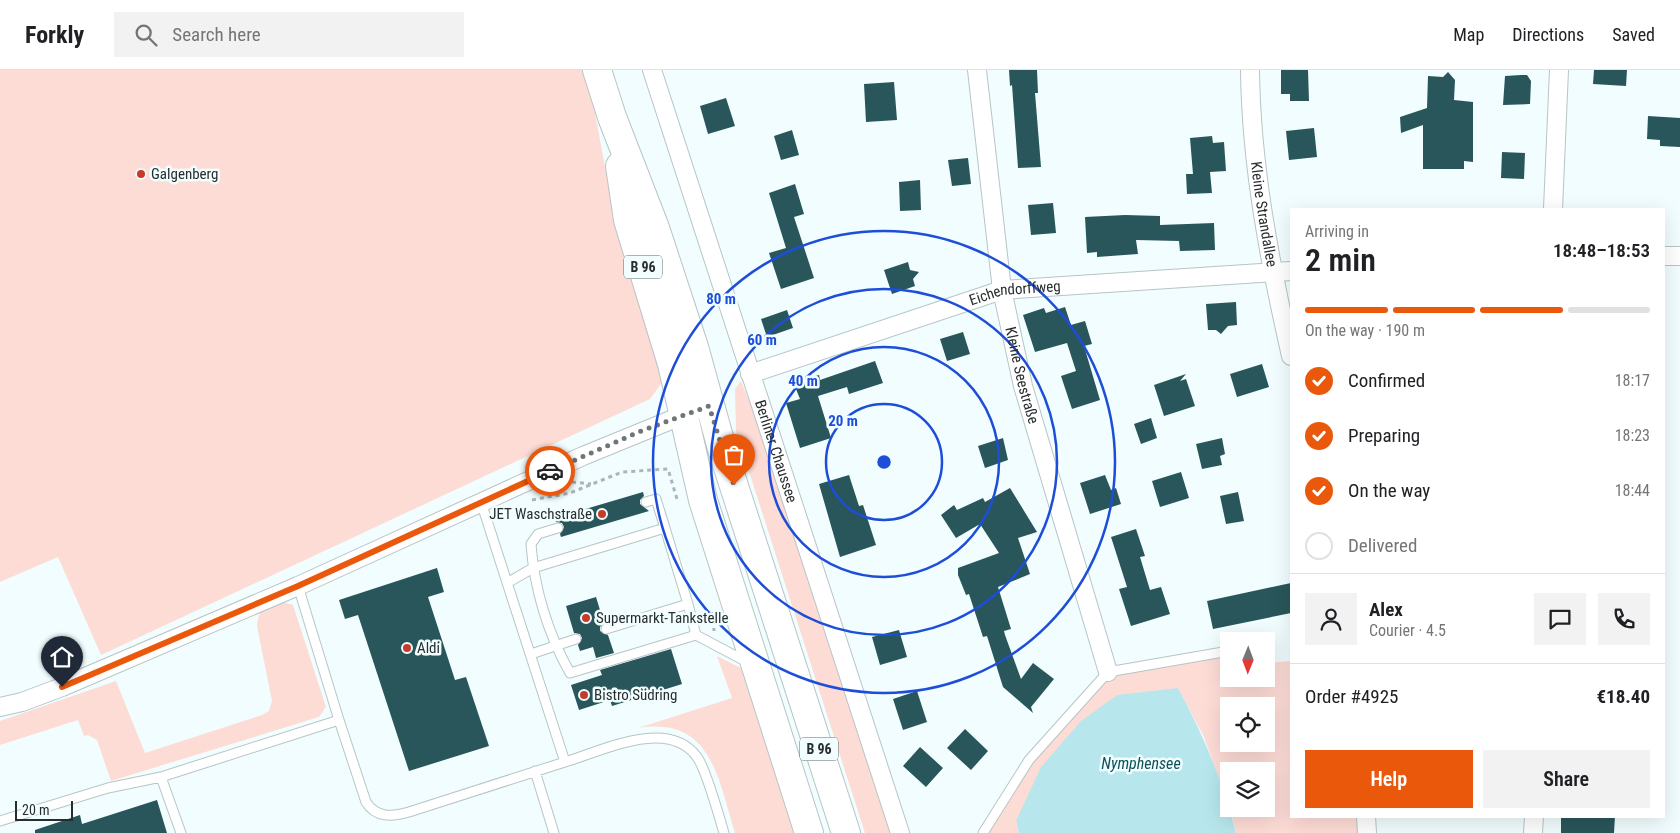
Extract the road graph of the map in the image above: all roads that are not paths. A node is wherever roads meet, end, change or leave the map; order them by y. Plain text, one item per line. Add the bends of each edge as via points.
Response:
1 (597, 70) edge
2 (652, 70) edge
3 (977, 70) edge
4 (1250, 70) edge
5 (1560, 70) edge
6 (612, 117) junction
7 (1553, 208) edge
8 (1665, 256) edge
9 (1680, 256) edge
10 (1272, 272) junction
11 (1290, 272) edge
12 (1002, 290) junction
13 (1290, 352) edge
14 (750, 374) junction
15 (709, 406) junction
16 (683, 414) junction
17 (481, 502) junction
18 (646, 502) dead end
19 (558, 528) dead end
20 (665, 528) junction
21 (532, 568) junction
22 (508, 583) junction
23 (298, 586) junction
24 (688, 604) junction
25 (606, 629) dead end
26 (696, 635) junction
27 (576, 639) dead end
28 (554, 645) junction
29 (1220, 653) edge
30 (531, 654) junction
31 (755, 666) junction
32 (1108, 672) junction
33 (0, 707) edge
34 (339, 720) junction
35 (565, 762) junction
36 (535, 771) junction
37 (161, 777) junction
38 (1366, 818) edge
39 (1534, 818) edge
40 (0, 820) edge
41 (181, 833) edge
42 (554, 833) edge
43 (724, 833) edge
44 (809, 833) edge
45 (846, 833) edge
46 (900, 833) edge
47 (983, 833) edge
48 (1367, 833) edge
49 (1533, 833) edge

1 - 6 main road, B 96
2 - 14 street, Berliner Chaussee
3 - 12 street, Kleine Seestraße
4 - 10 street, Kleine Strandallee via 1256,155
5 - 7 street
6 - 15 main road, B 96 via 650,212 694,347
6 - 16 main road, B 96 via 628,220 672,364
8 - 9 street
10 - 11 street, Eichendorffweg
10 - 12 street, Eichendorffweg
10 - 13 street, Kleine Strandallee
12 - 14 street, Eichendorffweg
12 - 32 street, Kleine Seestraße via 1023,386
14 - 46 street, Berliner Chaussee
15 - 16 street
15 - 45 main road, B 96
16 - 17 street
16 - 31 main road, B 96 via 703,500
17 - 22 lane
17 - 23 street
18 - 20 lane via 656,499
19 - 21 lane via 538,534 531,544
20 - 21 lane
20 - 24 lane
21 - 22 lane
21 - 28 lane
22 - 30 lane
23 - 33 street via 62,687
23 - 34 lane
24 - 25 lane
24 - 26 lane
26 - 28 lane via 570,673
26 - 31 lane
27 - 28 lane
28 - 30 lane
29 - 32 lane
30 - 35 lane
31 - 44 main road, B 96
32 - 47 lane via 1029,760
34 - 36 lane via 366,802 372,810 383,815 409,812
34 - 37 lane
35 - 36 lane
35 - 43 lane via 647,737 667,739 687,748 698,758
36 - 42 lane
37 - 40 lane via 108,788
37 - 41 lane
38 - 48 street
39 - 49 street

